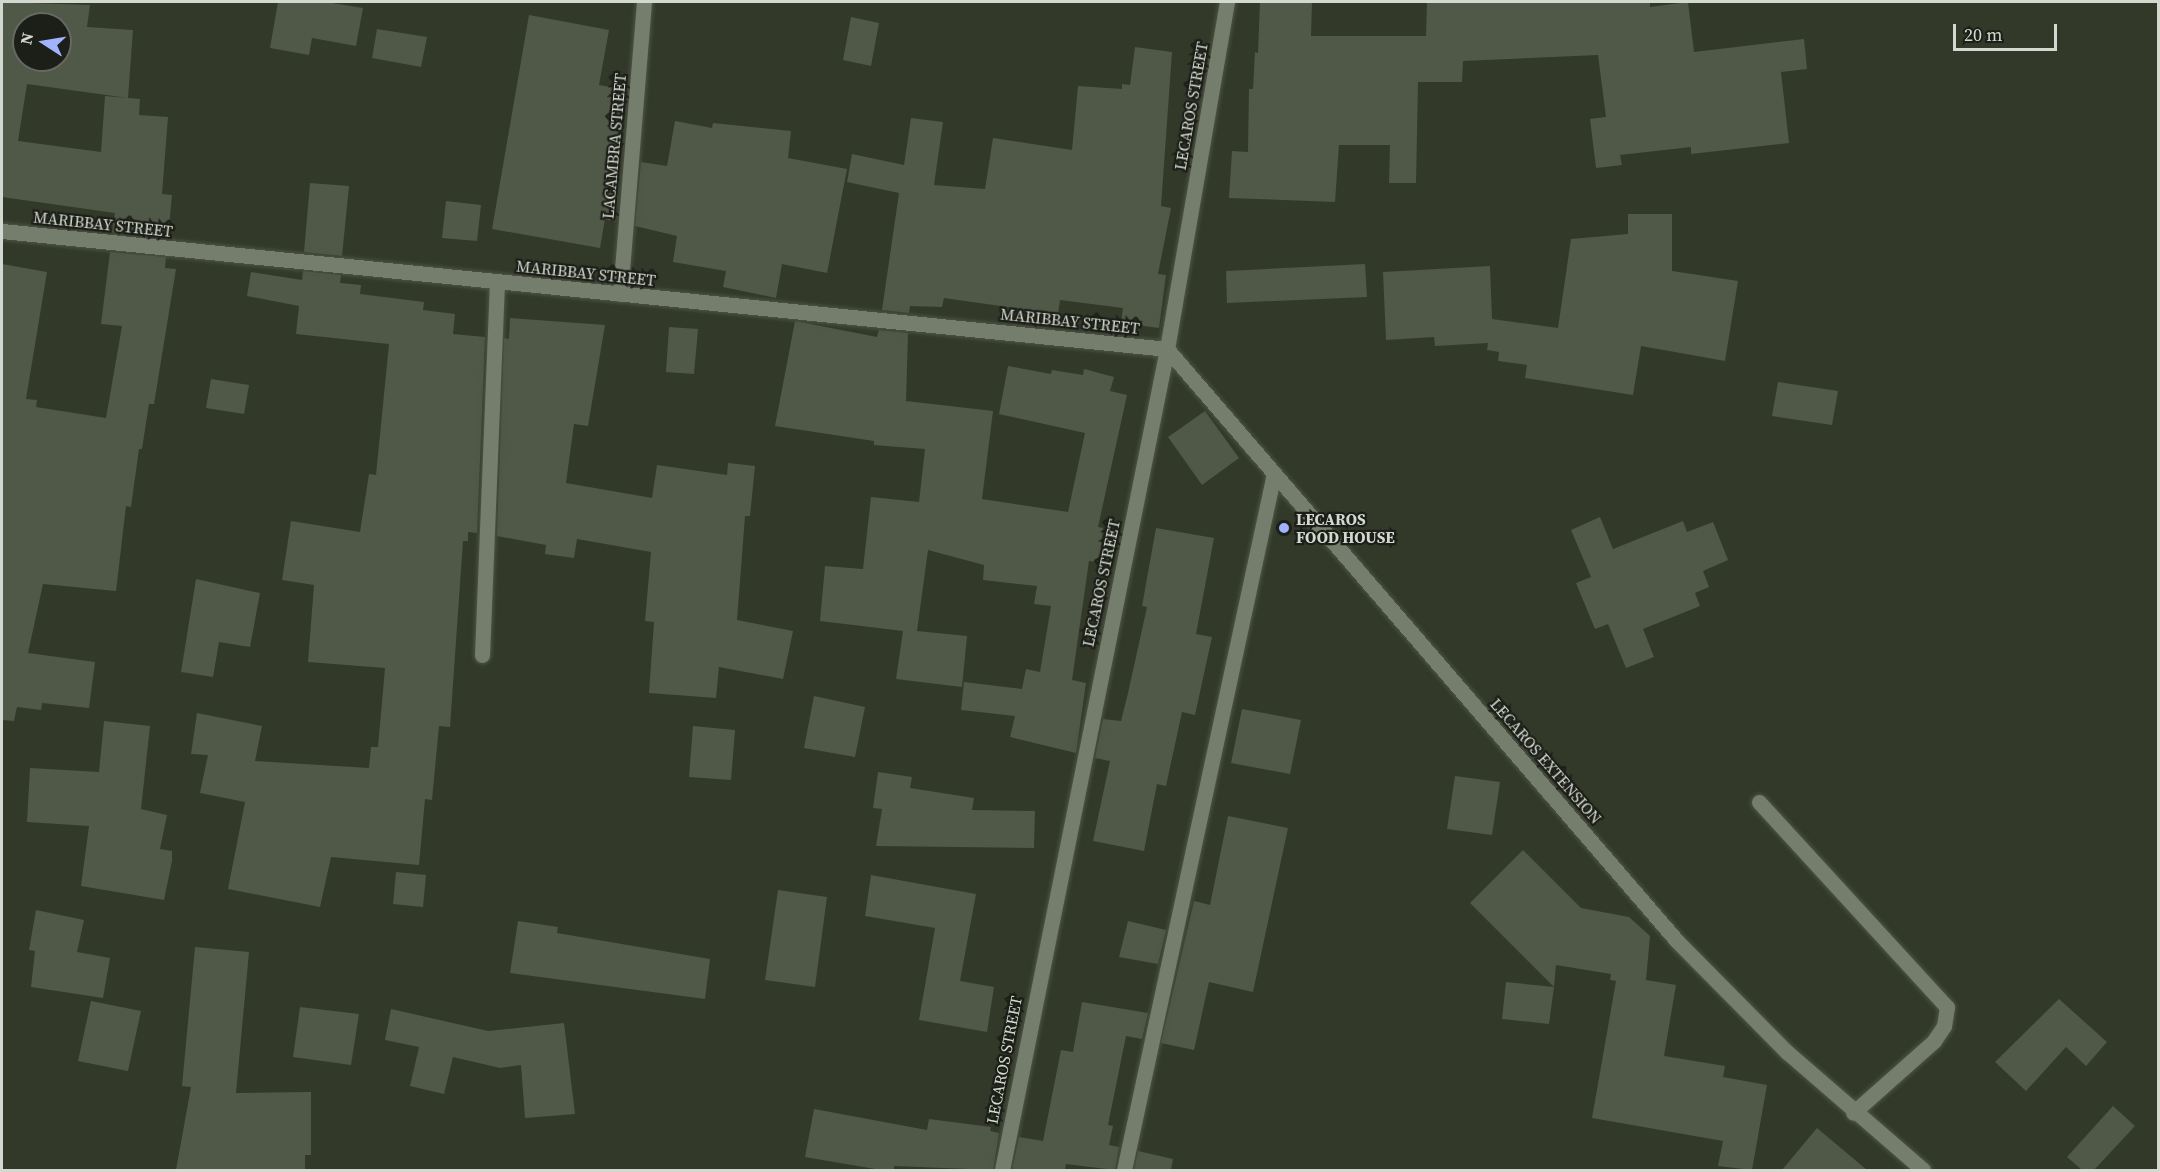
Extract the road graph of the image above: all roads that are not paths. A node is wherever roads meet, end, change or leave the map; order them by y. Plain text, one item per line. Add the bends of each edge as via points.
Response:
1 (644, 2) edge
2 (1227, 2) edge
3 (2, 231) edge
4 (497, 282) junction
5 (620, 294) junction
6 (1167, 349) junction
7 (1274, 473) junction
8 (482, 655) dead end
9 (1758, 802) dead end
10 (1853, 1113) junction
11 (1002, 1170) edge
12 (1124, 1170) edge
13 (1923, 1170) edge

1 - 5 street, LACAMBRA STREET
2 - 6 street, LECAROS STREET
3 - 4 street, MARIBBAY STREET
4 - 5 street, MARIBBAY STREET
4 - 8 street
5 - 6 street, MARIBBAY STREET
6 - 7 street, LECAROS EXTENSION
6 - 11 street, LECAROS STREET
7 - 10 street, LECAROS EXTENSION via 1677,941
7 - 12 street
9 - 10 street via 1947,1007 1944,1026 1934,1041
10 - 13 street, LECAROS EXTENSION

